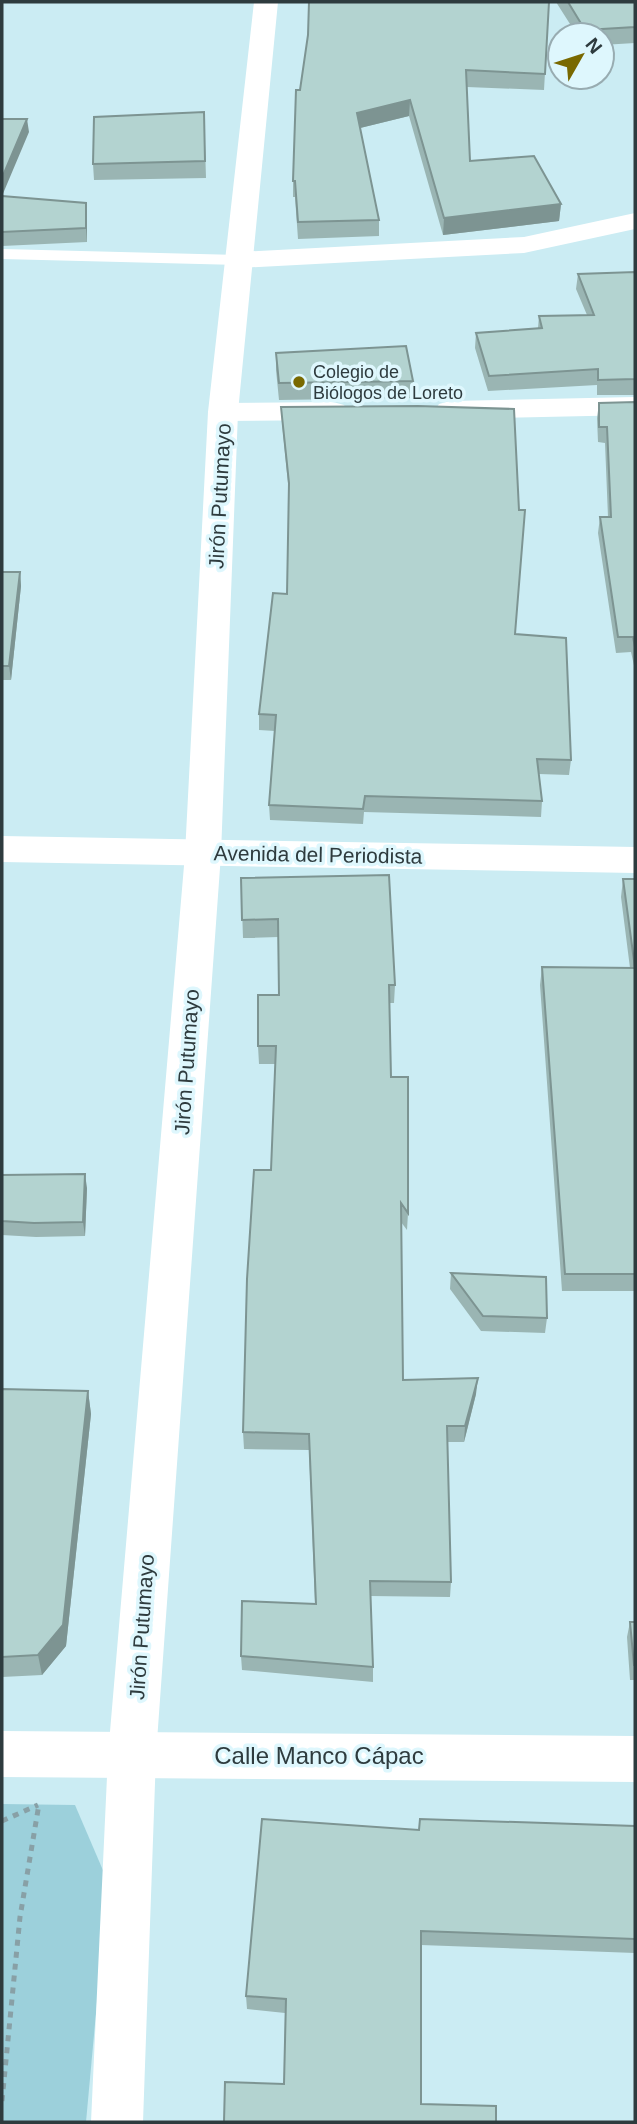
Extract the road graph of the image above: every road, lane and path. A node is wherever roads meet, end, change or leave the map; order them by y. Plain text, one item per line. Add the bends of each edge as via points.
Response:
1 (266, 2) edge
2 (635, 221) edge
3 (2, 254) edge
4 (239, 260) junction
5 (635, 405) edge
6 (422, 410) edge
7 (356, 411) edge
8 (223, 412) junction
9 (2, 849) edge
10 (203, 854) junction
11 (635, 860) edge
12 (2, 1754) edge
13 (132, 1755) junction
14 (635, 1759) edge
15 (2, 1821) edge
16 (3, 2083) edge
17 (2, 2101) edge
18 (117, 2122) edge

1 - 4 street, Jirón Putumayo
2 - 4 street via 524,245
3 - 4 lane
4 - 8 street, Jirón Putumayo
5 - 6 street
7 - 8 street
8 - 10 street, Jirón Putumayo
9 - 10 street, Avenida del Periodista
10 - 11 street, Avenida del Periodista
10 - 13 street, Jirón Putumayo
12 - 13 street, Calle Manco Cápac
13 - 14 street, Calle Manco Cápac
13 - 18 street, Jirón Putumayo
15 - 16 path via 38,1804 20,1917
16 - 17 path

